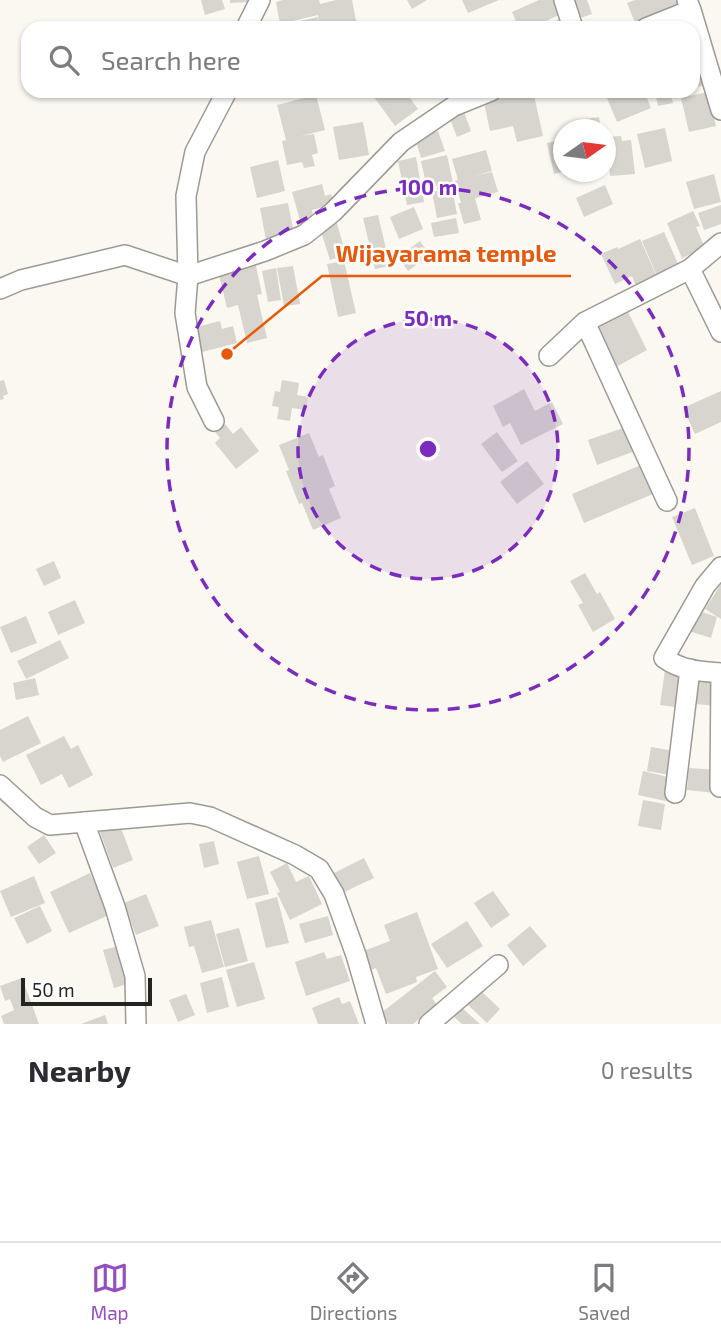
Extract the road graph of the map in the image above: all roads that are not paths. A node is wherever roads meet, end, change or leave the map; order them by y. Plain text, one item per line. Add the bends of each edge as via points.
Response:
1 (260, 0) edge
2 (564, 0) edge
3 (689, 5) edge
4 (250, 21) edge
5 (571, 21) edge
6 (659, 21) edge
7 (700, 41) edge
8 (223, 98) edge
9 (474, 98) edge
10 (721, 110) edge
11 (721, 243) edge
12 (690, 269) junction
13 (188, 276) junction
14 (0, 289) edge
15 (585, 323) junction
16 (721, 332) edge
17 (549, 356) dead end
18 (214, 421) dead end
19 (667, 501) dead end
20 (721, 566) edge
21 (690, 669) junction
22 (721, 673) edge
23 (0, 785) edge
24 (720, 787) edge
25 (675, 793) dead end
26 (84, 822) junction
27 (498, 965) dead end
28 (136, 1024) edge
29 (376, 1024) edge
30 (429, 1024) edge

1 - 4 street
2 - 5 street
3 - 6 street
7 - 10 street
8 - 13 street via 195,152 186,196
9 - 13 street via 401,142 304,235
11 - 12 street
12 - 15 street
12 - 16 street
13 - 14 street via 125,255
13 - 18 street via 184,313 197,387
15 - 17 street
15 - 19 street
20 - 21 street via 664,657 675,666
21 - 22 street
21 - 25 street
22 - 24 street
23 - 26 street via 35,817 50,824
26 - 28 street via 135,976
26 - 29 street via 190,813 211,817 318,869 334,894
27 - 30 street

